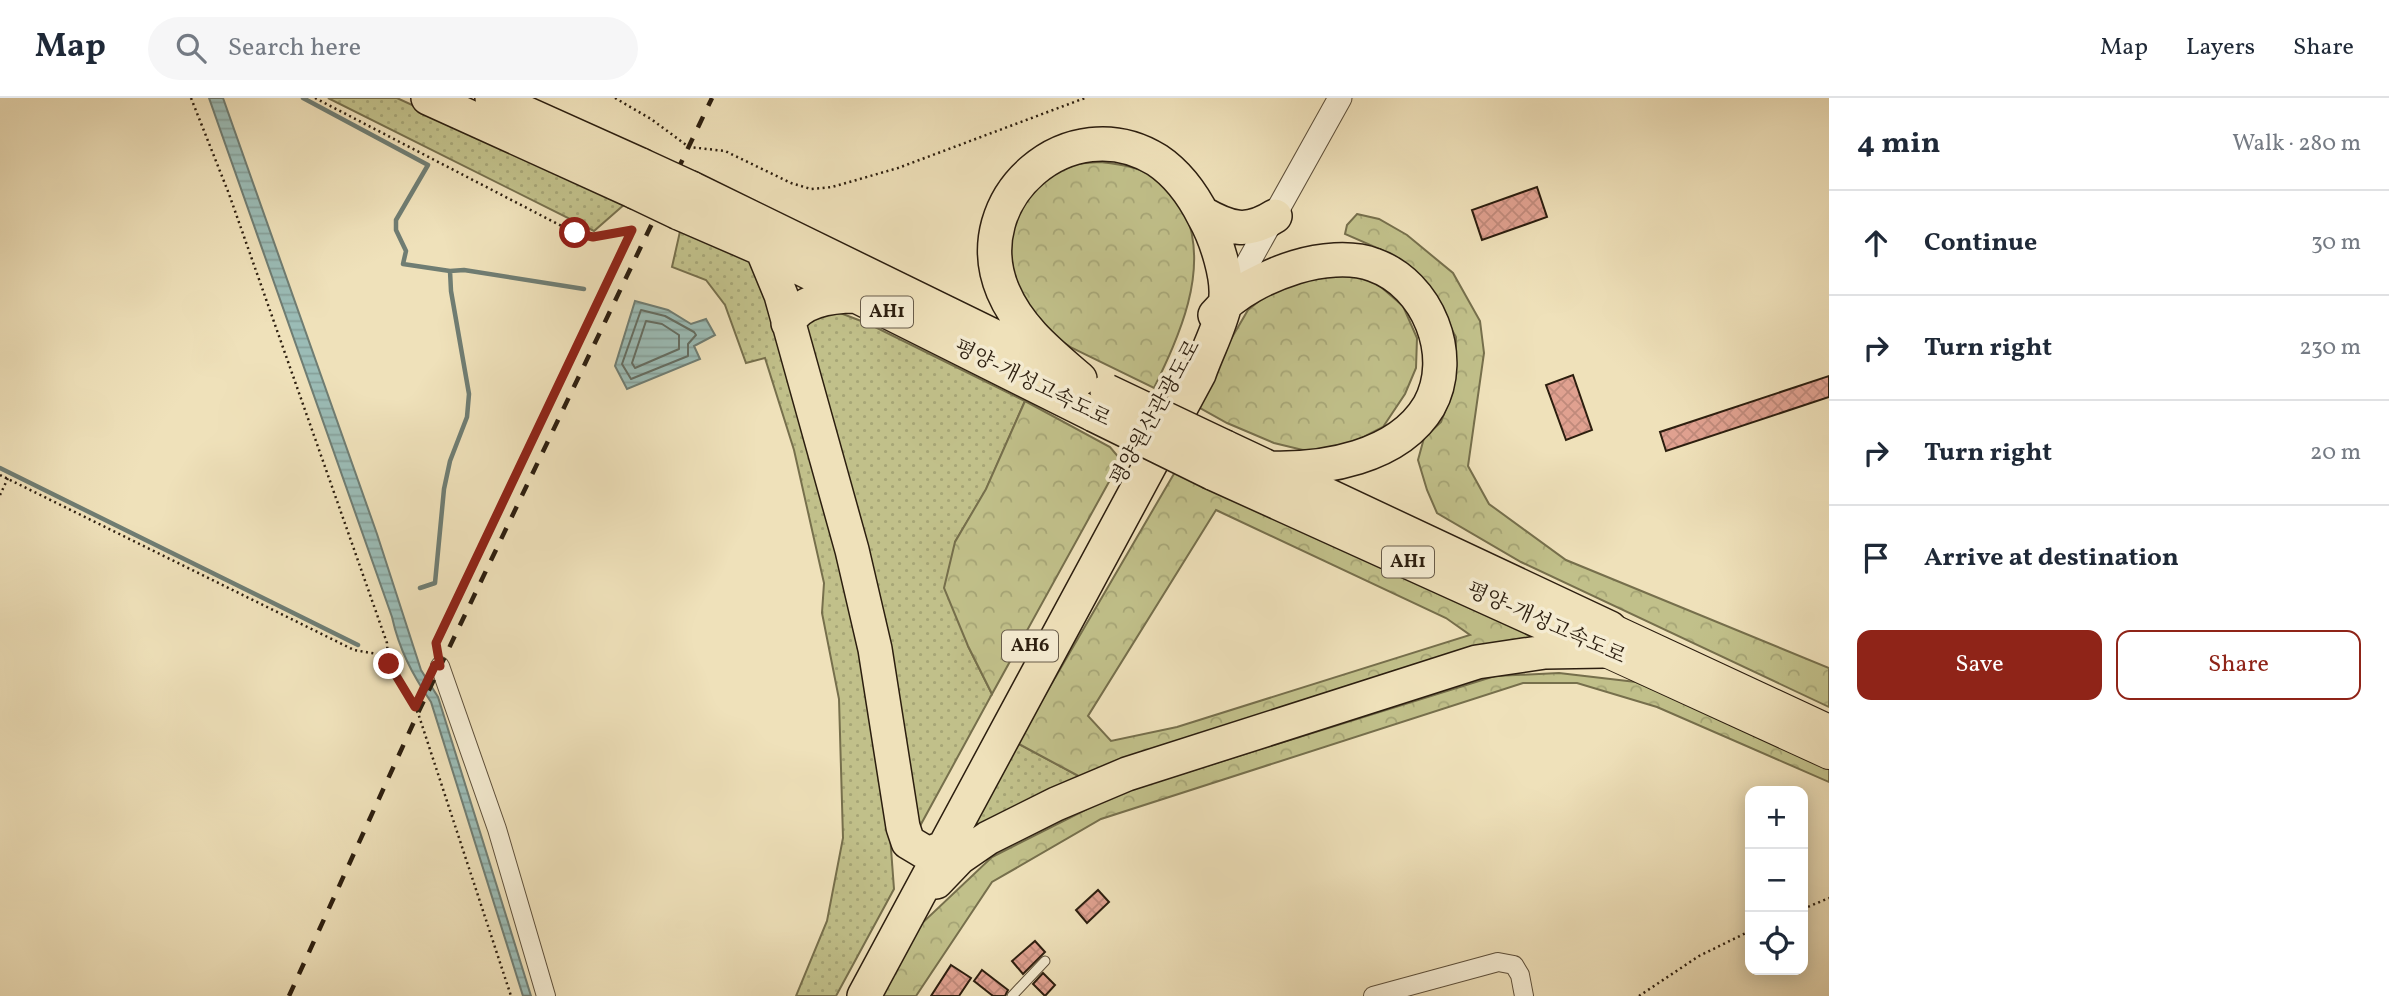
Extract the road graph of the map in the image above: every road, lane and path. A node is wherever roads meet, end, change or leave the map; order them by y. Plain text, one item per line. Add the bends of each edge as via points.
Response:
1 (191, 98) edge
2 (315, 98) edge
3 (428, 98) edge
4 (492, 98) edge
5 (615, 98) edge
6 (1085, 98) edge
7 (1340, 98) edge
8 (638, 179) junction
9 (685, 200) junction
10 (1202, 213) junction
11 (1275, 216) junction
12 (762, 249) junction
13 (856, 296) junction
14 (1225, 303) junction
15 (789, 323) junction
16 (1094, 395) junction
17 (1219, 460) junction
18 (1268, 468) junction
19 (0, 475) edge
20 (8, 478) junction
21 (0, 495) edge
22 (1608, 640) junction
23 (389, 664) junction
24 (440, 666) junction
25 (415, 707) junction
26 (1829, 730) edge
27 (1829, 754) edge
28 (933, 849) junction
29 (1829, 898) edge
30 (1808, 907) edge
31 (911, 910) junction
32 (1745, 933) edge
33 (1045, 961) dead end
34 (511, 996) edge
35 (546, 996) edge
36 (844, 996) edge
37 (864, 996) edge
38 (1012, 996) edge
39 (1373, 996) edge
40 (1524, 996) edge
41 (1639, 996) edge

1 - 23 path via 387,643
2 - 24 path via 575,233 593,237 632,230 436,643
3 - 8 highway, 평양-개성고속도로 / AH1
4 - 8 highway, 평양-개성고속도로 / AH1
5 - 6 path via 689,147 725,151 811,189 898,168
7 - 11 street
8 - 9 highway, 평양-개성고속도로 / AH1, bridge
9 - 12 highway, 평양-개성고속도로 / AH1
9 - 16 highway, 평양-개성고속도로 / AH1
10 - 11 highway via 1239,228 1255,227
10 - 14 highway via 1219,253
10 - 16 highway via 1181,182 1157,160 1126,147 1102,145 1077,147 1046,160 1021,181 1004,209 996,242 1003,291 1024,327
11 - 14 street
12 - 13 highway, 평양-개성고속도로 / AH1
12 - 15 highway
13 - 15 highway via 821,300 793,314
13 - 16 highway, 평양-개성고속도로 / AH1
14 - 18 highway via 1285,271 1344,260 1374,265 1395,277 1416,295 1435,329 1440,358 1436,388 1421,416 1399,438 1332,463
14 - 28 highway, 평양원산관광도로 / AH6 via 1199,374
15 - 28 highway via 873,637 903,827 908,842
16 - 17 highway, 평양-개성고속도로 / AH1, bridge
17 - 18 highway, 평양-개성고속도로 / AH1
17 - 22 highway, 평양-개성고속도로 / AH1
18 - 22 highway, 평양-개성고속도로 / AH1
19 - 20 path
20 - 21 path
20 - 23 path via 354,650 383,655
22 - 26 highway, 평양-개성고속도로 / AH1
22 - 27 highway, 평양-개성고속도로 / AH1
22 - 31 highway via 1477,662 1127,774 988,838 959,858
23 - 25 path
24 - 25 path via 435,665
24 - 35 street
25 - 34 path
28 - 31 highway, 평양원산관광도로 / AH6
28 - 36 highway, 평양원산관광도로 / AH6
29 - 30 path
31 - 37 highway, 평양원산관광도로 / AH6
32 - 41 path via 1699,956
33 - 38 lane
39 - 40 street via 1498,962 1514,965

